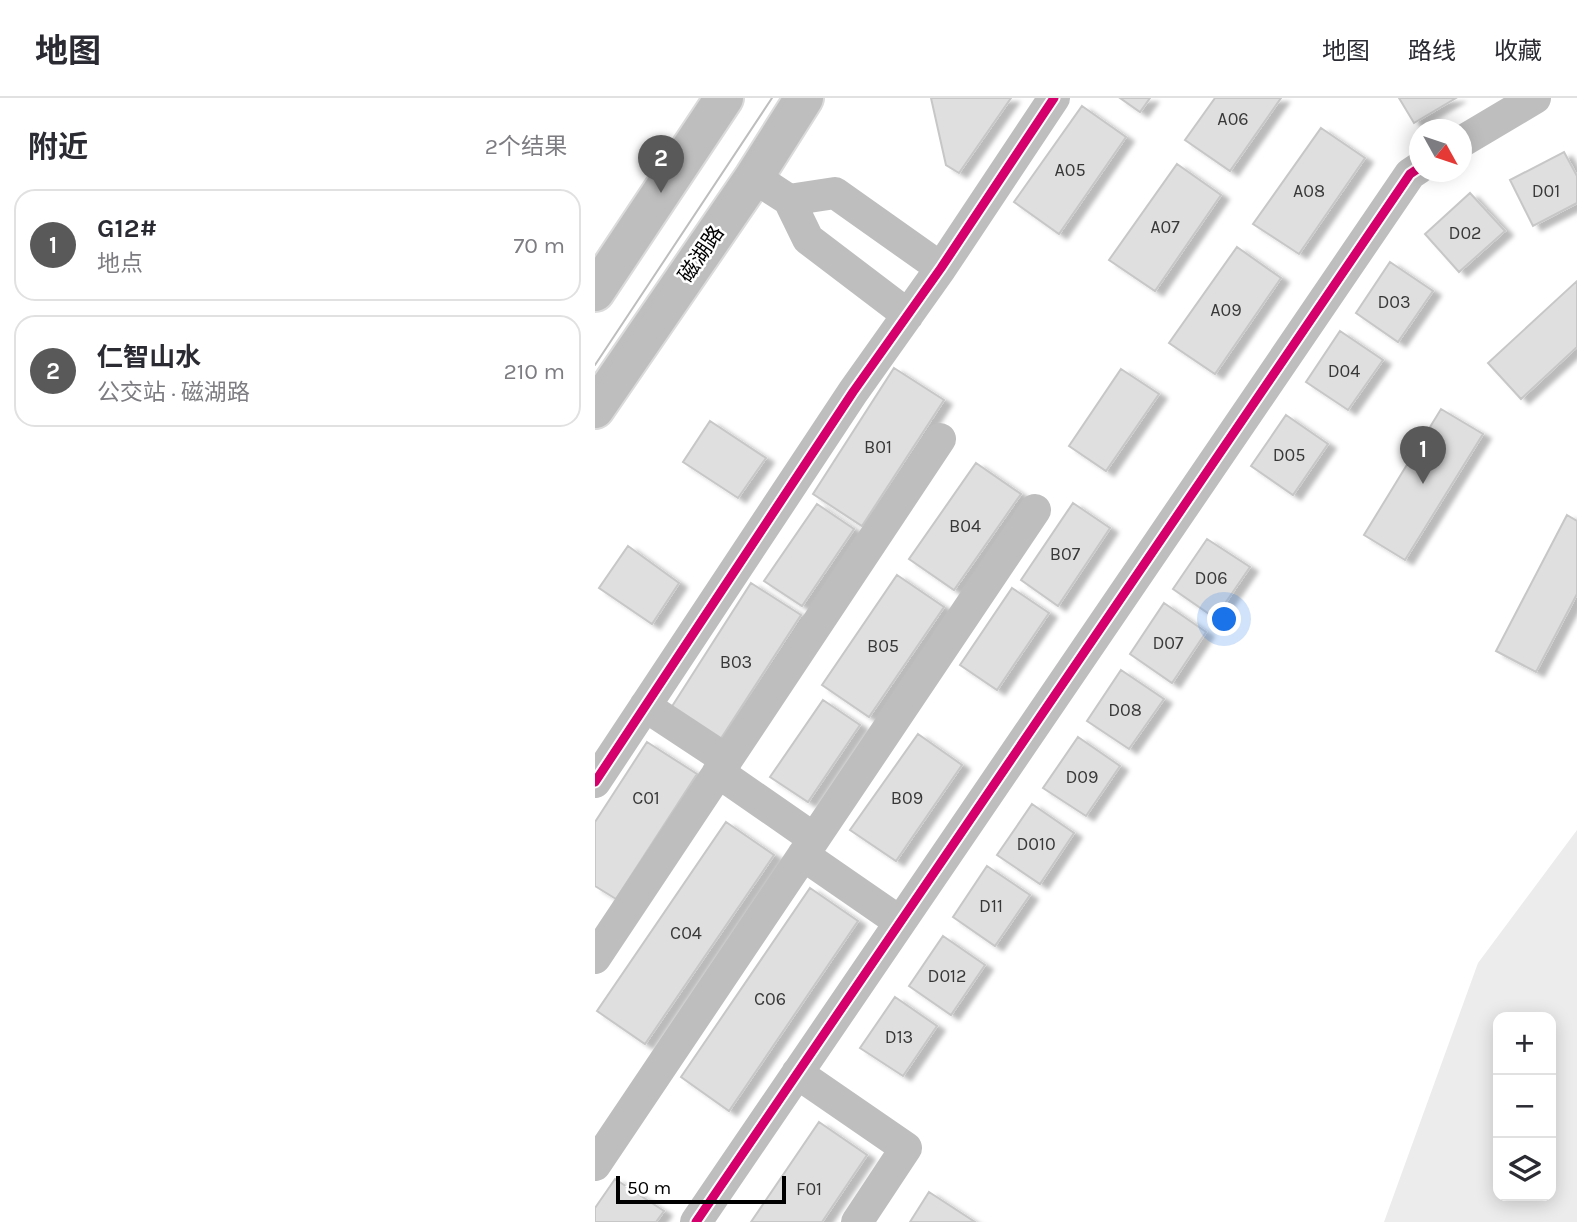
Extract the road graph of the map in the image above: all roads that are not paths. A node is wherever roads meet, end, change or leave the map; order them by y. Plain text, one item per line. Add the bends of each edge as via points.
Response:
1 (724, 98) edge
2 (804, 98) edge
3 (1054, 98) edge
4 (1535, 98) edge
5 (1472, 135) edge
6 (1409, 175) edge
7 (754, 177) junction
8 (789, 200) junction
9 (941, 268) junction
10 (595, 292) edge
11 (908, 315) junction
12 (595, 409) edge
13 (940, 439) dead end
14 (1035, 510) dead end
15 (646, 706) junction
16 (723, 766) junction
17 (595, 782) edge
18 (808, 847) junction
19 (900, 922) junction
20 (595, 958) edge
21 (797, 1073) junction
22 (595, 1165) edge
23 (696, 1222) edge
24 (857, 1222) edge

1 - 10 main road
2 - 7 main road, 磁湖路
3 - 9 street
4 - 5 street
6 - 19 street
7 - 8 street
7 - 12 main road, 磁湖路
8 - 9 street via 835,193
8 - 11 street via 808,239
9 - 11 street
11 - 15 street
13 - 16 street
14 - 18 street
15 - 16 street
15 - 17 street
16 - 18 street
16 - 20 street
18 - 19 street
18 - 22 street
19 - 21 street
21 - 23 street
21 - 24 street via 906,1148

